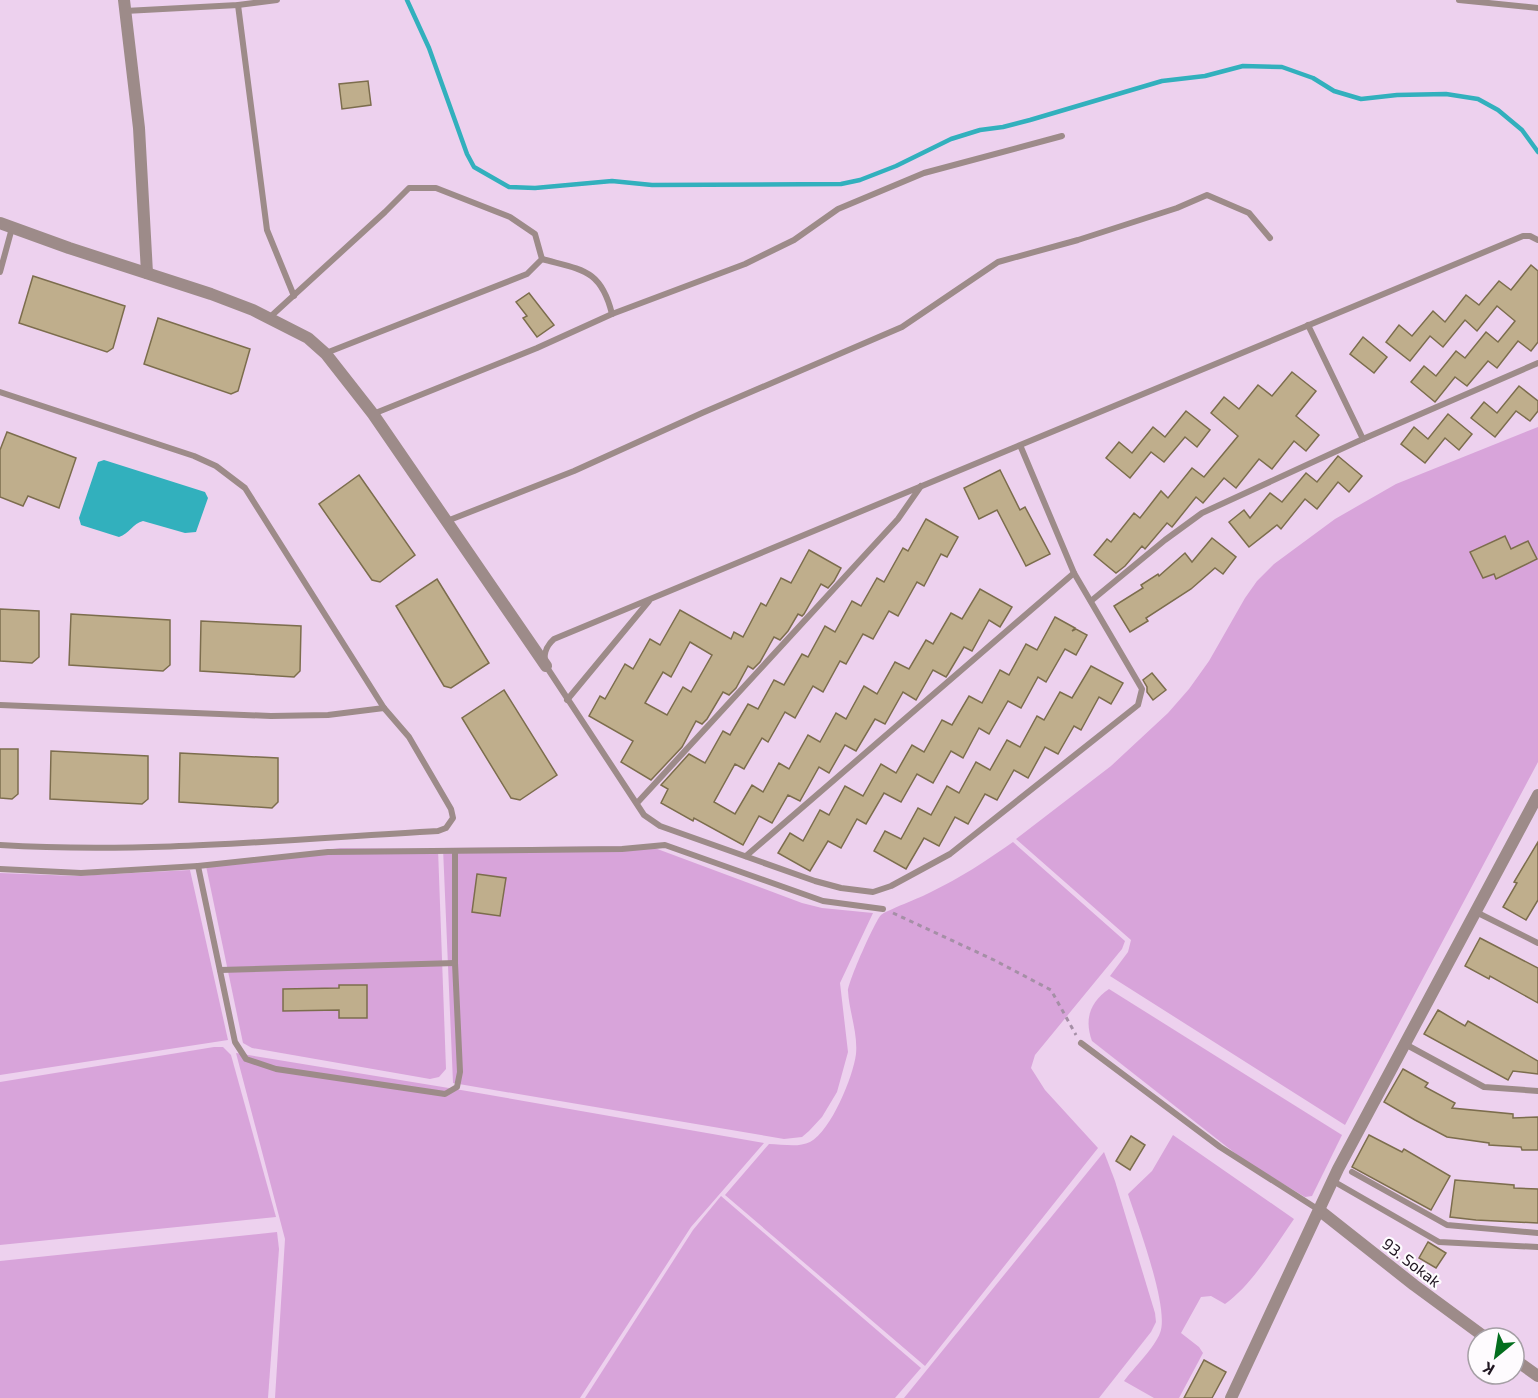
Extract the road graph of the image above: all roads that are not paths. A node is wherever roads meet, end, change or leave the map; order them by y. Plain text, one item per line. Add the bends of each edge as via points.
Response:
1 (277, 0) edge
2 (1459, 0) edge
3 (1501, 2) edge
4 (238, 5) junction
5 (125, 6) edge
6 (1538, 8) edge
7 (1062, 136) dead end
8 (0, 223) edge
9 (12, 228) junction
10 (1270, 238) dead end
11 (1538, 240) edge
12 (542, 260) junction
13 (0, 272) edge
14 (147, 273) junction
15 (294, 296) junction
16 (612, 314) junction
17 (269, 318) junction
18 (1308, 325) junction
19 (326, 354) junction
20 (1538, 363) edge
21 (0, 392) edge
22 (373, 414) junction
23 (1363, 439) junction
24 (1020, 444) junction
25 (921, 486) junction
26 (446, 521) junction
27 (1074, 573) junction
28 (651, 598) junction
29 (1091, 601) junction
30 (546, 666) junction
31 (567, 700) junction
32 (0, 705) edge
33 (384, 708) junction
34 (1538, 795) edge
35 (638, 802) junction
36 (0, 845) edge
37 (455, 851) junction
38 (746, 856) junction
39 (198, 866) junction
40 (0, 869) edge
41 (883, 909) road end
42 (1475, 912) junction
43 (1538, 943) edge
44 (455, 963) junction
45 (220, 969) junction
46 (1081, 1043) road end
47 (1405, 1044) junction
48 (1538, 1092) edge
49 (1352, 1172) dead end
50 (1332, 1180) junction
51 (1319, 1210) junction
52 (1538, 1233) edge
53 (1538, 1247) edge
54 (1470, 1326) edge
55 (1231, 1398) edge

1 - 4 lane
2 - 3 lane
3 - 6 lane
4 - 5 lane
4 - 15 lane via 267,230
5 - 14 street via 140,128
7 - 16 lane via 924,174 838,209 794,240 745,264
8 - 9 street
9 - 13 lane
9 - 14 street
10 - 26 lane via 1249,213 1207,195 1078,240 998,262 902,327 574,471
11 - 18 lane via 1523,236
12 - 15 lane via 535,234 510,217 436,188 409,188
12 - 16 lane via 589,272 607,293
12 - 19 lane via 527,274
14 - 17 street
15 - 17 lane
16 - 22 lane
17 - 19 street via 308,338
18 - 23 lane
18 - 24 lane
19 - 22 street
20 - 23 lane
21 - 33 lane via 194,456 245,488
22 - 26 street
23 - 29 lane via 1202,513
24 - 25 lane
24 - 27 lane
25 - 28 lane
25 - 35 lane via 898,519
26 - 30 street
27 - 29 lane
27 - 38 lane
28 - 30 lane via 554,639 545,651
28 - 31 lane
29 - 38 lane via 1142,689 1138,705 950,854 873,892 823,884
30 - 31 lane
31 - 35 lane
32 - 33 lane via 271,716
33 - 36 lane via 409,737 451,808 453,818 446,828 68,849
34 - 42 street
35 - 38 lane via 644,814 660,826
37 - 39 lane via 328,852
37 - 41 lane via 622,849 665,844 822,901
37 - 44 lane
39 - 40 lane via 81,873
39 - 45 lane
42 - 43 lane
42 - 47 street
44 - 45 lane
44 - 45 lane via 460,1072 457,1087 445,1094 276,1069 246,1059 235,1042
46 - 51 lane via 1220,1147
47 - 48 lane via 1485,1087
47 - 50 street
49 - 52 lane via 1447,1225
50 - 51 street
50 - 53 lane via 1439,1242
51 - 54 street, 93. Sokak
51 - 55 street

